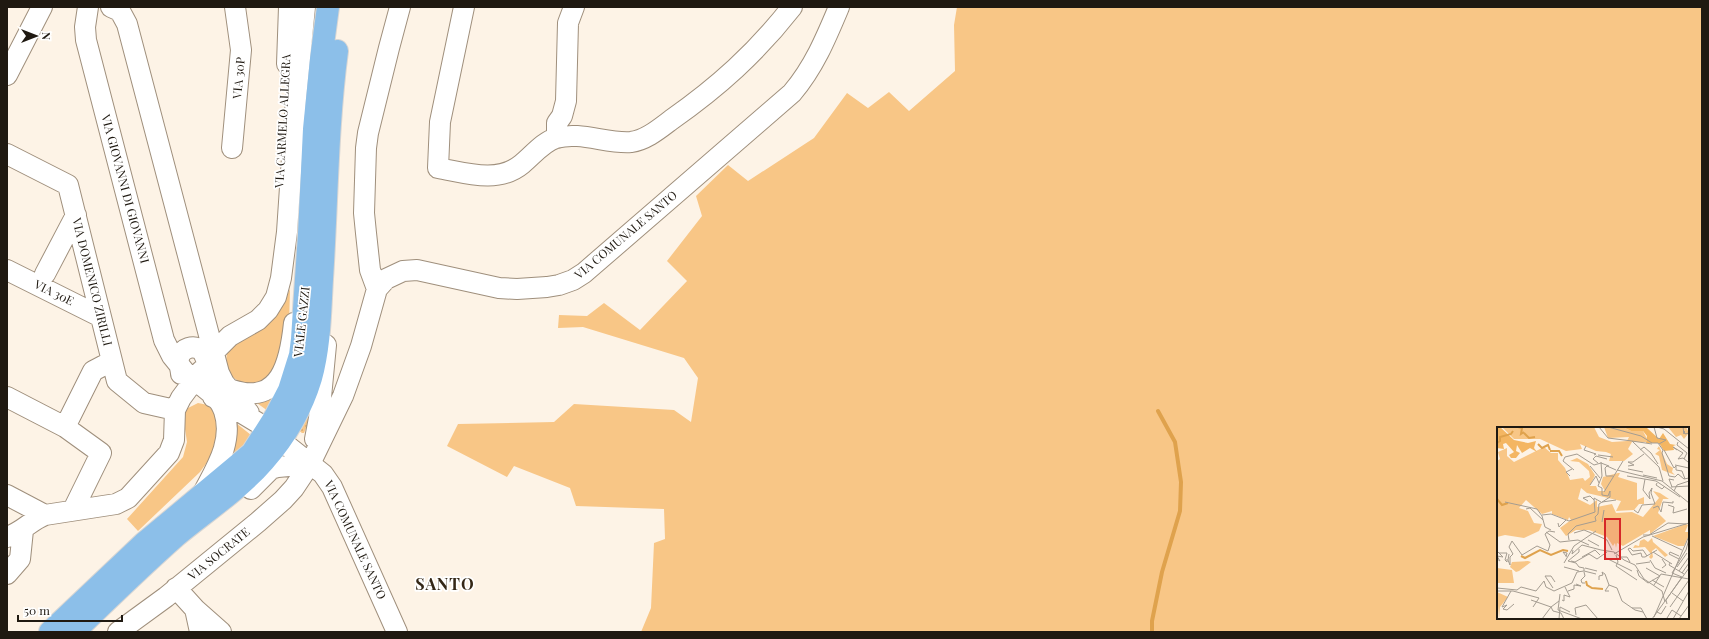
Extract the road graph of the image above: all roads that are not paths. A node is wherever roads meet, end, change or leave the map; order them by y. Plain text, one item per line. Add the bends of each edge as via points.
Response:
1 (42, 7) edge
2 (88, 7) edge
3 (235, 7) edge
4 (289, 7) edge
5 (305, 7) edge
6 (328, 7) edge
7 (344, 7) edge
8 (400, 7) edge
9 (464, 7) edge
10 (574, 7) edge
11 (792, 7) edge
12 (838, 7) edge
13 (121, 8) edge
14 (7, 75) edge
15 (557, 138) junction
16 (232, 148) dead end
17 (7, 154) edge
18 (76, 215) junction
19 (288, 232) junction
20 (309, 234) junction
21 (324, 252) junction
22 (7, 270) edge
23 (46, 274) dead end
24 (377, 289) junction
25 (268, 310) junction
26 (101, 317) junction
27 (209, 330) junction
28 (112, 361) junction
29 (325, 362) junction
30 (197, 367) junction
31 (353, 370) junction
32 (224, 390) junction
33 (7, 398) edge
34 (178, 404) junction
35 (65, 426) junction
36 (267, 430) junction
37 (310, 464) junction
38 (203, 493) junction
39 (7, 495) edge
40 (73, 510) junction
41 (45, 515) junction
42 (196, 520) junction
43 (15, 534) edge
44 (7, 574) edge
45 (176, 588) junction
46 (195, 609) junction
47 (50, 632) edge
48 (74, 632) edge
49 (118, 632) edge
50 (200, 632) edge
51 (221, 632) edge
52 (397, 632) edge

1 - 14 street
2 - 30 street, VIA GIOVANNI DI GIOVANNI via 86,40 164,340 172,356
3 - 16 street, VIA 30P via 241,50
4 - 19 street, VIA CARMELO ALLEGRA via 278,220
5 - 19 street, VIA CARMELO ALLEGRA via 296,98
6 - 20 main road, VIALE GAZZI via 316,98
7 - 21 main road, VIALE GAZZI via 329,130
8 - 24 street via 366,148 364,213 370,270
9 - 15 street via 440,122 438,168 486,176 500,175 521,165 548,141
10 - 15 street via 568,23 566,101 557,123
11 - 15 street via 760,46 726,79 648,136 631,142 578,137
12 - 24 street, VIA COMUNALE SANTO via 813,64 792,93 573,280 547,288 517,290 410,270 396,273
13 - 27 street
17 - 18 street, VIA DOMENICO ZIRILLI via 68,185
18 - 23 street
18 - 26 street, VIA DOMENICO ZIRILLI
19 - 25 street, VIA CARMELO ALLEGRA via 282,278 276,297
20 - 32 street via 290,346 283,372 275,384 263,392 251,394
20 - 36 main road, VIALE GAZZI via 300,355 289,390
21 - 29 street via 330,290
21 - 36 main road, VIALE GAZZI via 318,341 311,378 296,414
22 - 26 street, VIA 30E
24 - 31 street
25 - 27 street
25 - 30 street via 258,320 230,336
26 - 28 street, VIA DOMENICO ZIRILLI
27 - 30 street
27 - 30 street via 189,348 200,350 205,357
28 - 34 street, VIA DOMENICO ZIRILLI via 117,381 144,403
28 - 35 street via 92,371
29 - 31 street via 339,371
29 - 37 street via 319,418
30 - 32 street via 212,371
30 - 34 street
31 - 37 street
32 - 34 street via 208,395 189,394
32 - 36 street, VIA COMUNALE SANTO
32 - 38 street via 223,408 227,424 225,445
33 - 35 street
34 - 40 street via 174,440 169,453 128,498 116,504
35 - 40 street via 101,453
36 - 37 street, VIA COMUNALE SANTO
36 - 38 main road, VIALE GAZZI via 252,453
36 - 42 main road, VIALE GAZZI via 264,462
37 - 42 street via 272,469 237,499
37 - 45 street, VIA SOCRATE via 283,500
37 - 52 street, VIA COMUNALE SANTO via 323,474 332,487
38 - 47 main road, VIALE GAZZI via 144,543
39 - 41 street
40 - 41 street
41 - 43 street
42 - 48 main road, VIALE GAZZI via 156,554
43 - 44 street via 20,559
45 - 46 street
45 - 49 street, VIA SOCRATE
46 - 50 street
46 - 51 street

